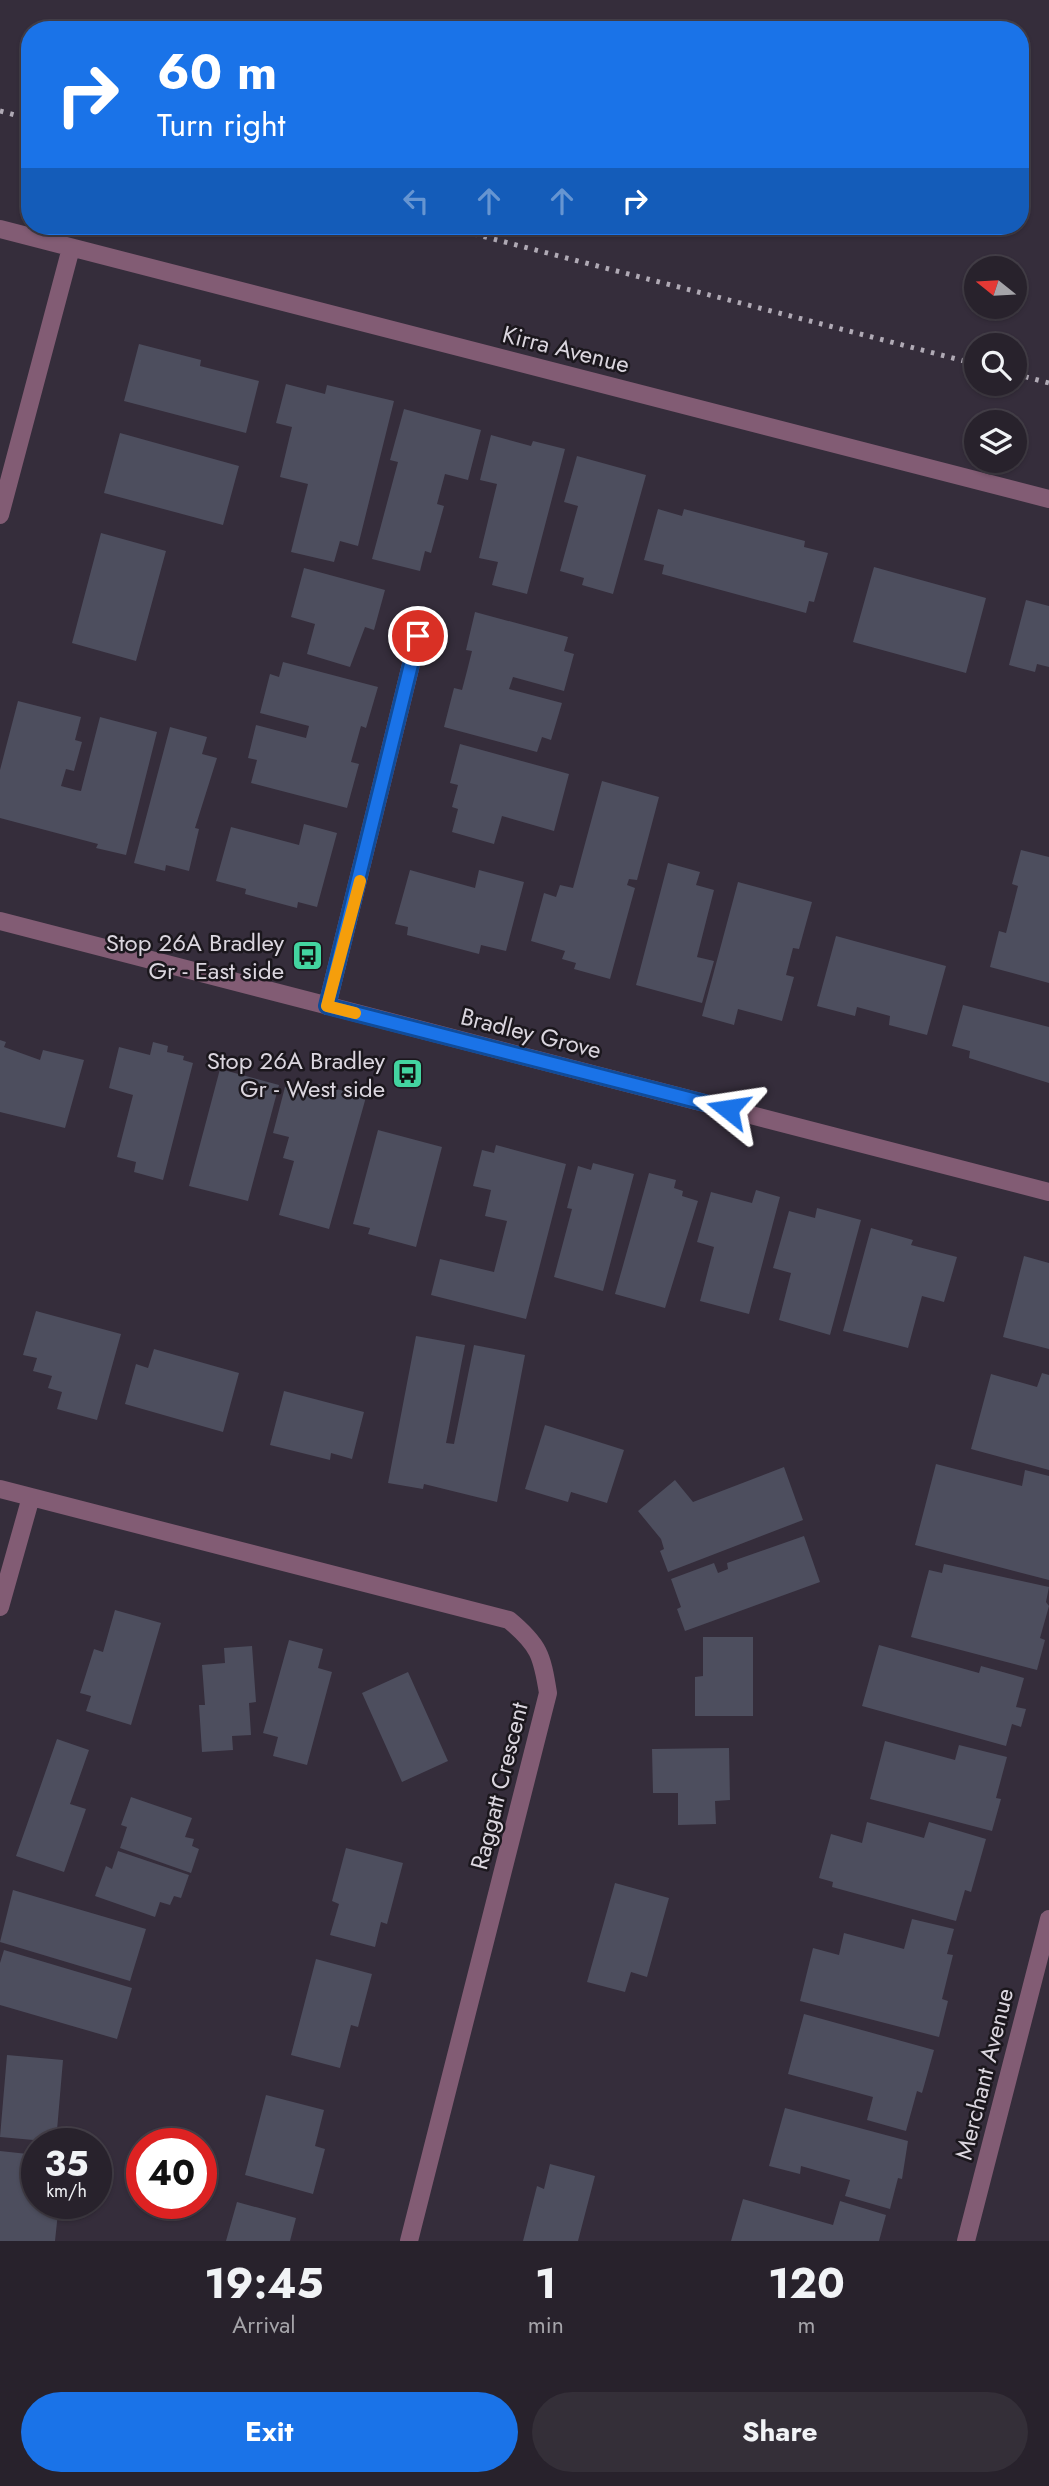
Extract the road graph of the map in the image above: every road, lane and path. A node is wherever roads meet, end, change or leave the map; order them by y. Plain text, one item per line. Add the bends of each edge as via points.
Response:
1 (0, 229) edge
2 (21, 235) edge
3 (22, 235) edge
4 (71, 248) junction
5 (1049, 499) edge
6 (0, 515) edge
7 (418, 636) dead end
8 (0, 921) edge
9 (327, 1006) junction
10 (1049, 1192) edge
11 (0, 1489) edge
12 (31, 1497) junction
13 (0, 1607) edge
14 (1049, 1919) edge
15 (409, 2241) edge
16 (966, 2241) edge

1 - 2 street, Kirra Avenue
3 - 4 street, Kirra Avenue
4 - 5 street, Kirra Avenue
4 - 6 street
7 - 9 street
8 - 9 street, Bradley Grove
9 - 10 street, Bradley Grove
11 - 12 street, Raggatt Crescent
12 - 13 street
12 - 15 street, Raggatt Crescent via 509,1620 532,1639 543,1662 548,1693
14 - 16 street, Merchant Avenue

